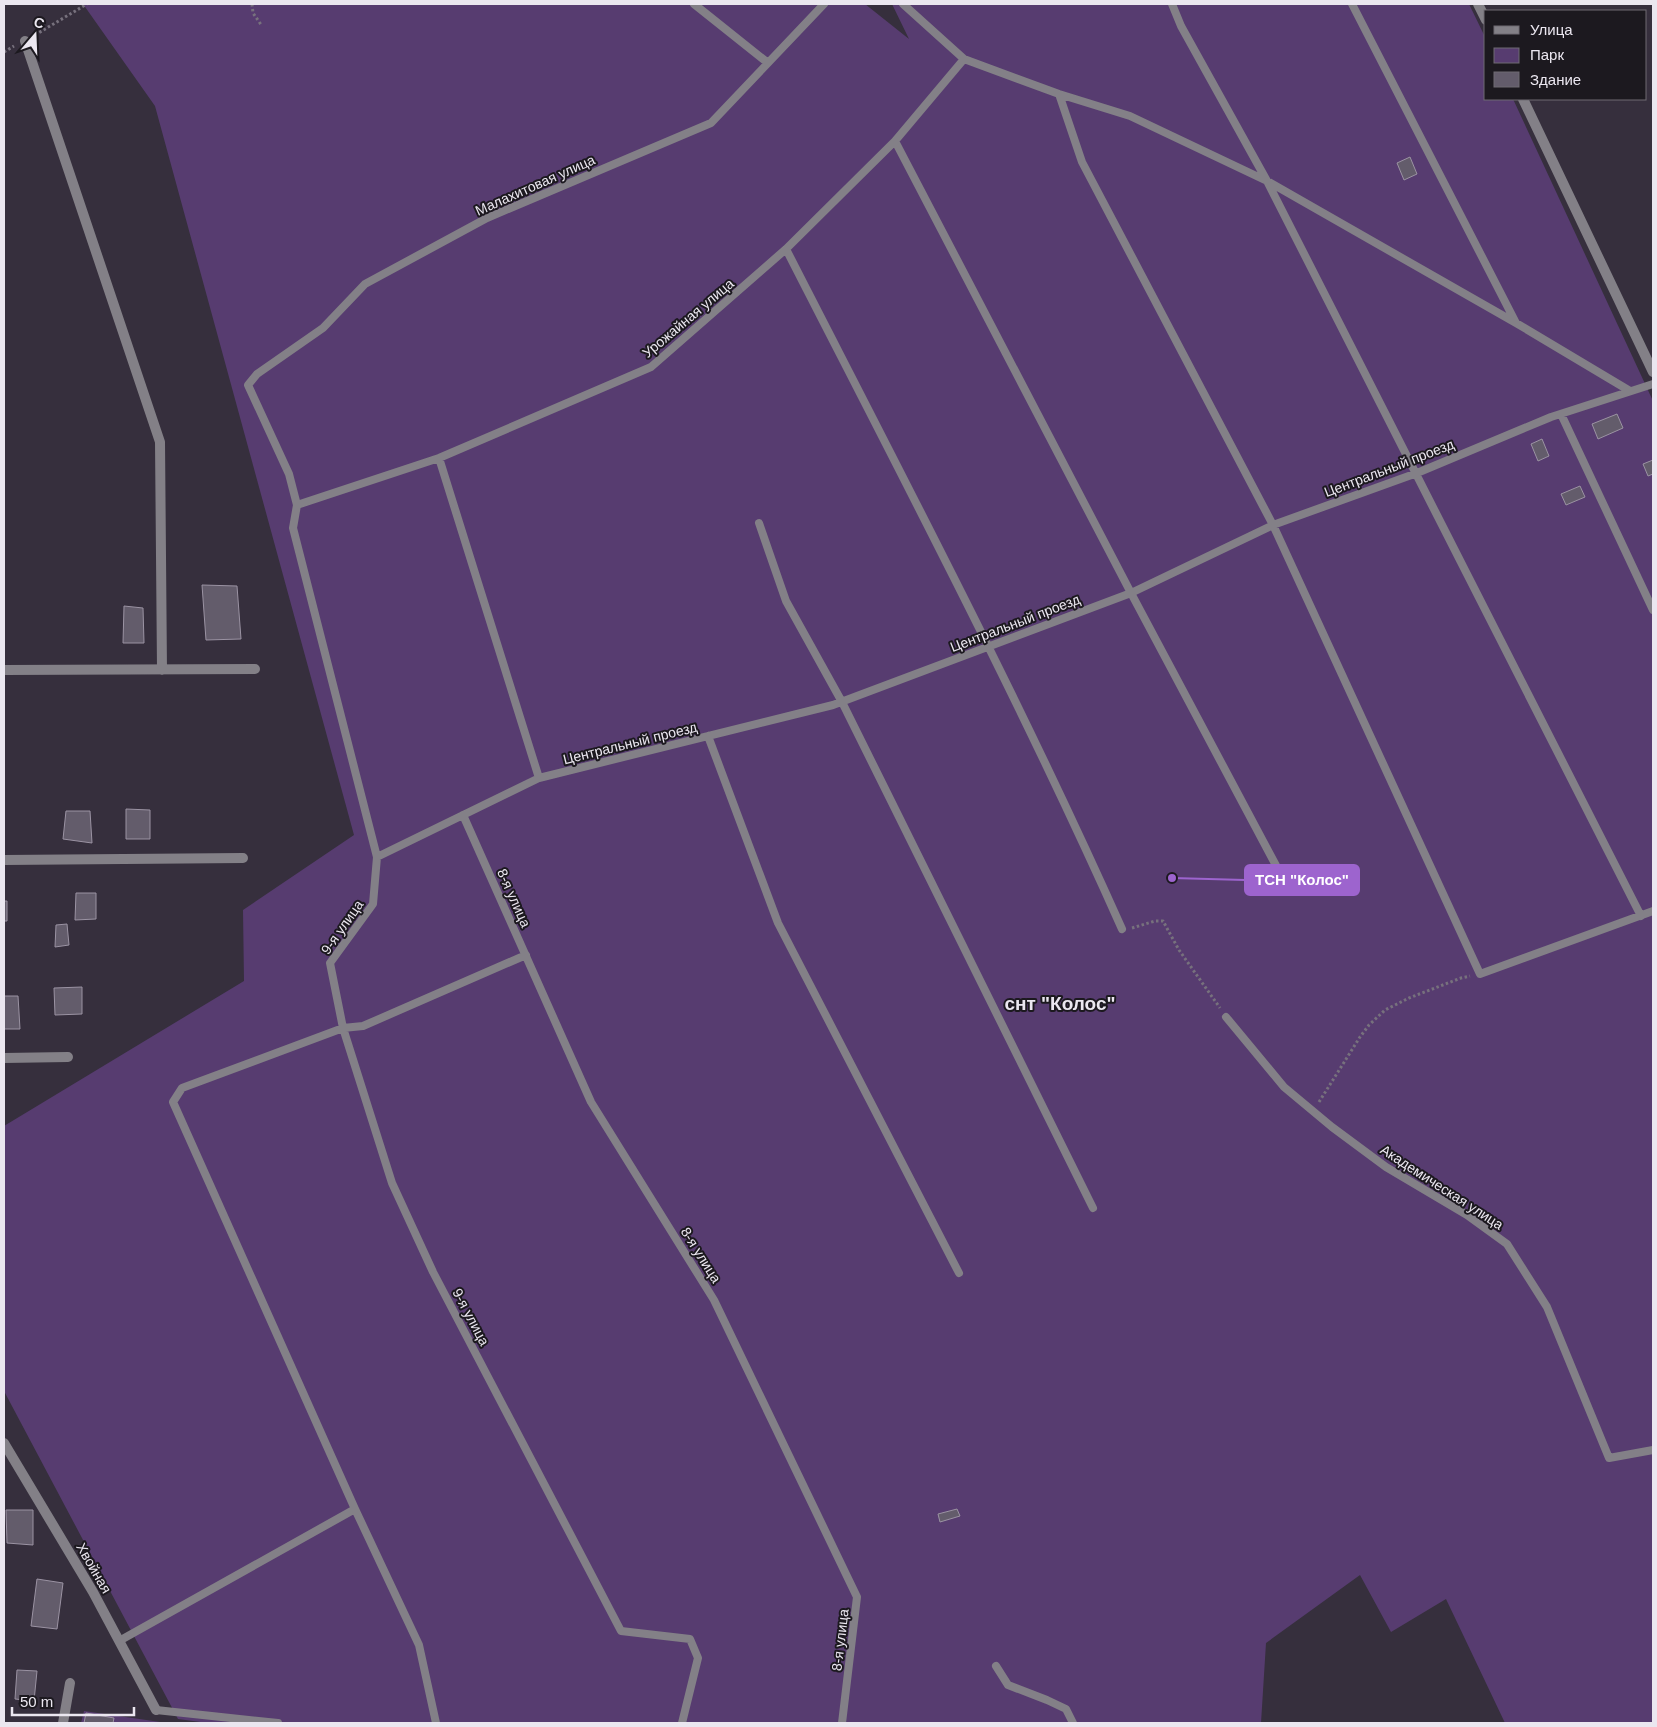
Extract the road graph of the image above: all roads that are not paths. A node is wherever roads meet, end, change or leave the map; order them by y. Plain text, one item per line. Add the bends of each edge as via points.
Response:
1 (694, 4) edge
2 (824, 4) edge
3 (903, 4) edge
4 (1172, 4) edge
5 (1352, 4) edge
6 (1478, 4) edge
7 (1484, 16) edge
8 (25, 41) road end
9 (964, 59) junction
10 (768, 63) junction
11 (1059, 94) junction
12 (1523, 100) edge
13 (895, 141) junction
14 (1267, 181) junction
15 (786, 249) junction
16 (1516, 323) junction
17 (1653, 372) edge
18 (1653, 384) edge
19 (1630, 391) junction
20 (1562, 414) junction
21 (439, 458) junction
22 (1417, 473) junction
23 (297, 505) junction
24 (759, 524) dead end
25 (1273, 525) junction
26 (1131, 593) junction
27 (1653, 610) edge
28 (989, 647) junction
29 (255, 669) dead end
30 (4, 670) edge
31 (162, 670) junction
32 (842, 702) junction
33 (708, 736) junction
34 (539, 778) junction
35 (464, 815) junction
36 (376, 857) junction
37 (243, 858) dead end
38 (4, 860) edge
39 (1288, 888) dead end
40 (1653, 911) edge
41 (1641, 916) junction
42 (1122, 929) road end
43 (526, 955) junction
44 (1226, 1017) road end
45 (343, 1028) junction
46 (68, 1057) dead end
47 (4, 1058) edge
48 (1093, 1208) dead end
49 (959, 1273) dead end
50 (4, 1444) edge
51 (1653, 1450) edge
52 (355, 1509) junction
53 (119, 1641) junction
54 (996, 1666) dead end
55 (70, 1683) dead end
56 (156, 1710) joint
57 (63, 1723) edge
58 (278, 1723) edge
59 (436, 1723) edge
60 (682, 1723) edge
61 (842, 1723) edge
62 (1074, 1723) edge

1 - 10 lane
2 - 10 lane, Малахитовая улица
3 - 9 lane
4 - 14 lane
5 - 16 lane
6 - 7 street
8 - 31 street via 160,442
9 - 11 lane
9 - 13 lane, Урожайная улица
10 - 23 lane, Малахитовая улица via 711,123 487,218 365,284 323,328 257,374 248,385 289,474
11 - 14 lane via 1130,116
11 - 25 lane via 1082,162
12 - 17 street
13 - 15 lane, Урожайная улица
13 - 26 lane
14 - 16 lane
14 - 22 lane
15 - 21 lane, Урожайная улица via 651,367
15 - 28 lane
16 - 19 lane
18 - 19 lane, Центральный проезд
19 - 20 lane, Центральный проезд
20 - 22 lane, Центральный проезд
20 - 27 lane
21 - 23 lane, Урожайная улица
21 - 34 lane
22 - 25 lane, Центральный проезд
22 - 41 lane
23 - 36 lane, 9-я улица via 293,528
24 - 32 lane via 786,601
25 - 26 lane, Центральный проезд
25 - 41 lane via 1480,974
26 - 28 lane, Центральный проезд
26 - 39 lane
28 - 32 lane, Центральный проезд
28 - 42 lane via 1083,840
29 - 31 street
30 - 31 street
32 - 33 lane, Центральный проезд
32 - 48 lane
33 - 34 lane, Центральный проезд
33 - 49 lane via 778,923
34 - 35 lane, Центральный проезд
35 - 36 lane, Центральный проезд
35 - 43 lane, 8-я улица
36 - 45 lane, 9-я улица via 373,904 330,963
37 - 38 street
40 - 41 lane
43 - 45 lane via 363,1026
43 - 61 lane, 8-я улица via 591,1102 714,1300 857,1597
44 - 51 lane, Академическая улица via 1284,1087 1312,1111 1386,1167 1467,1215 1508,1244 1547,1307 1608,1458
45 - 52 lane via 182,1088 173,1102
45 - 60 lane, 9-я улица via 392,1183 438,1281 621,1631 690,1639 698,1658
46 - 47 street
50 - 53 street, Хвойная
52 - 53 lane
52 - 59 lane via 419,1645
53 - 56 street, Хвойная
54 - 62 lane via 1008,1685 1066,1710
55 - 57 street
56 - 58 lane

